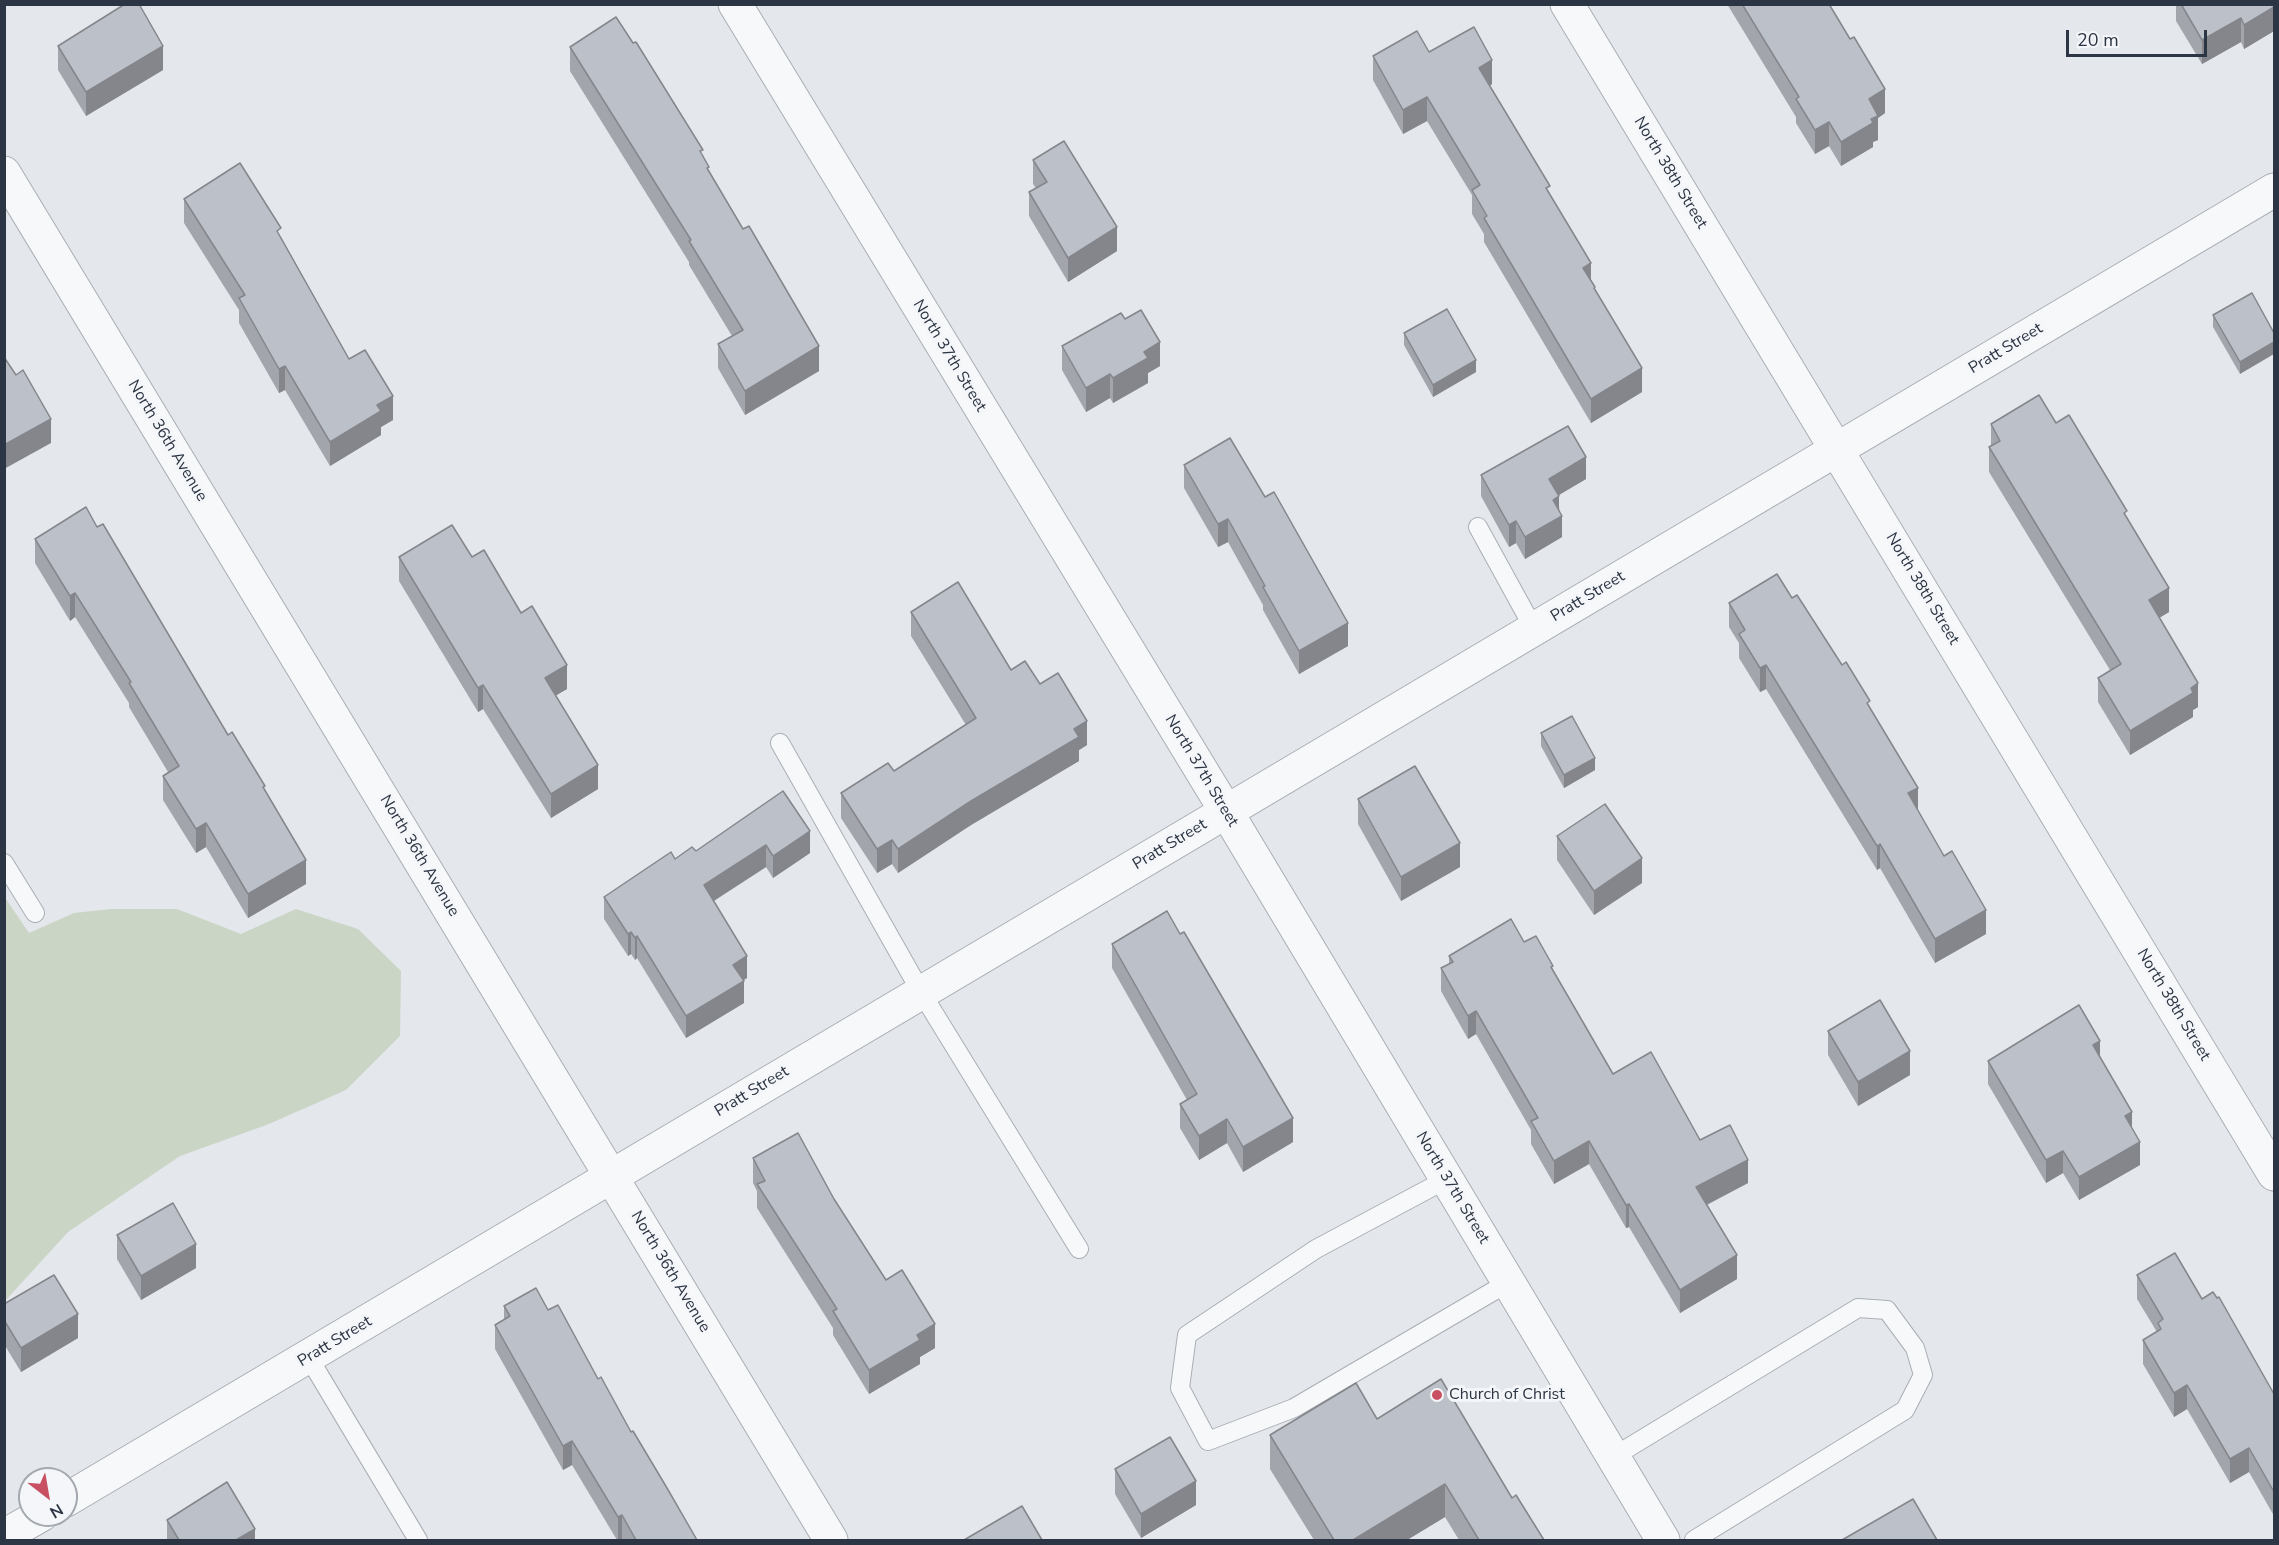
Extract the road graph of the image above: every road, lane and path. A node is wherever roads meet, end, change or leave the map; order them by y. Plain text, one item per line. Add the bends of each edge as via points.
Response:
1 (735, 4) edge
2 (1567, 4) edge
3 (4, 173) edge
4 (2274, 190) edge
5 (1838, 449) junction
6 (1478, 527) dead end
7 (1534, 629) junction
8 (780, 743) dead end
9 (1226, 812) junction
10 (4, 862) edge
11 (36, 913) dead end
12 (921, 992) junction
13 (2274, 1174) edge
14 (612, 1175) junction
15 (1447, 1179) junction
16 (1079, 1249) dead end
17 (1509, 1282) junction
18 (309, 1358) junction
19 (1613, 1457) junction
20 (78, 1493) edge
21 (20, 1527) edge
22 (4, 1536) edge
23 (418, 1540) edge
24 (831, 1540) edge
25 (1663, 1540) edge
26 (1694, 1540) edge

1 - 9 street, North 37th Street
2 - 5 street, North 38th Street
3 - 14 street, North 36th Avenue
4 - 5 street, Pratt Street
5 - 7 street, Pratt Street
5 - 13 street, North 38th Street
6 - 7 lane
7 - 9 street, Pratt Street
8 - 12 lane
9 - 12 street, Pratt Street
9 - 15 street, North 37th Street
10 - 11 lane
12 - 14 street, Pratt Street
12 - 16 lane
14 - 18 street, Pratt Street
14 - 24 street, North 36th Avenue
15 - 17 street, North 37th Street
15 - 17 lane via 1316,1249 1187,1335 1180,1388 1208,1442 1294,1408
17 - 19 street, North 37th Street
18 - 20 street, Pratt Street
18 - 23 lane
19 - 25 street, North 37th Street
19 - 26 lane via 1858,1308 1887,1310 1915,1348 1923,1375 1905,1410
21 - 22 street

